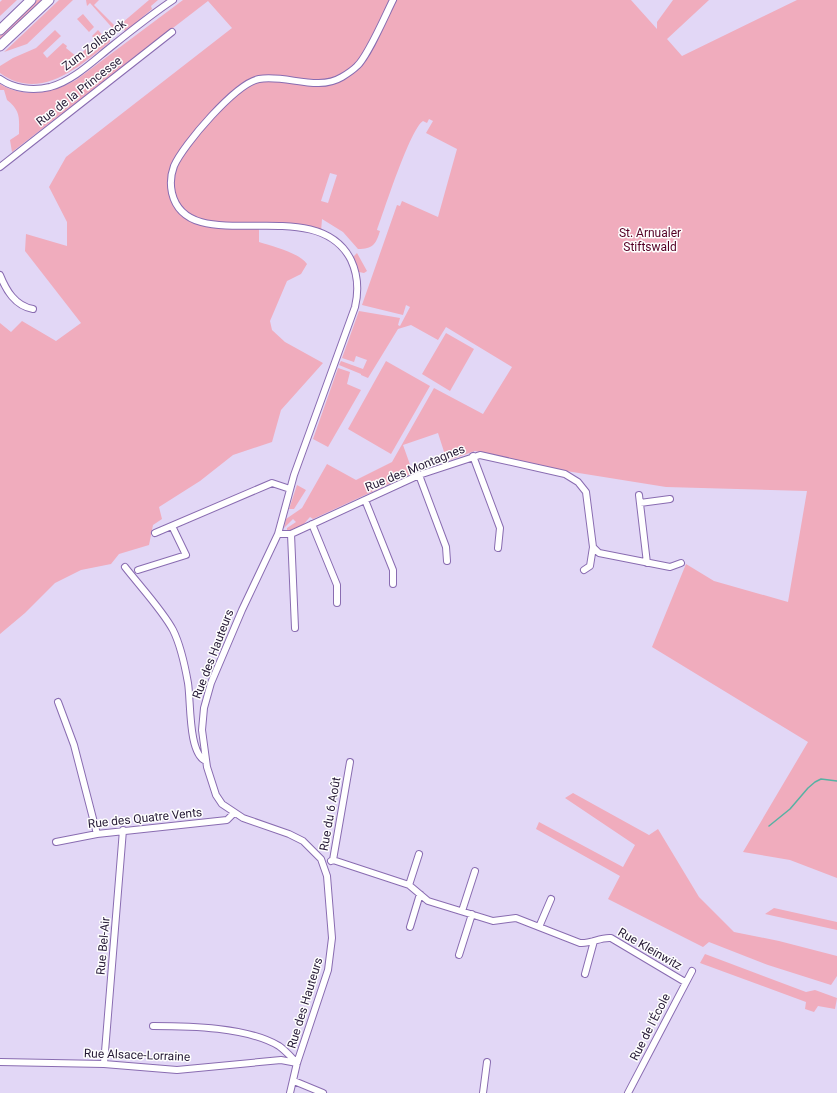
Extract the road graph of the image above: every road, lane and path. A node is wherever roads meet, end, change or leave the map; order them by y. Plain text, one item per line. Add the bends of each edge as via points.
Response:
1 (31, 0) edge
2 (49, 0) edge
3 (173, 0) edge
4 (393, 0) edge
5 (0, 30) edge
6 (172, 32) dead end
7 (0, 46) edge
8 (0, 79) edge
9 (0, 167) edge
10 (0, 274) edge
11 (33, 309) dead end
12 (473, 456) junction
13 (419, 475) junction
14 (290, 489) junction
15 (639, 495) dead end
16 (670, 499) dead end
17 (365, 500) junction
18 (640, 503) junction
19 (312, 524) junction
20 (172, 526) junction
21 (155, 533) dead end
22 (278, 534) junction
23 (291, 534) junction
24 (593, 547) junction
25 (498, 548) dead end
26 (447, 561) dead end
27 (647, 562) junction
28 (681, 563) dead end
29 (125, 567) dead end
30 (138, 570) dead end
31 (584, 570) dead end
32 (393, 584) dead end
33 (337, 603) dead end
34 (295, 628) dead end
35 (58, 702) dead end
36 (206, 761) junction
37 (350, 762) dead end
38 (234, 813) junction
39 (123, 830) junction
40 (97, 834) junction
41 (56, 842) dead end
42 (419, 854) dead end
43 (333, 860) junction
44 (324, 865) junction
45 (475, 871) dead end
46 (409, 885) junction
47 (420, 894) junction
48 (551, 899) dead end
49 (462, 911) junction
50 (472, 914) junction
51 (410, 927) dead end
52 (539, 927) junction
53 (594, 942) junction
54 (458, 955) dead end
55 (692, 971) dead end
56 (585, 974) dead end
57 (685, 982) junction
58 (153, 1026) dead end
59 (0, 1062) edge
60 (487, 1062) dead end
61 (297, 1063) junction
62 (104, 1064) junction
63 (294, 1081) junction
64 (290, 1093) edge
65 (323, 1093) edge
66 (483, 1093) edge
67 (628, 1093) edge

1 - 5 highway
2 - 7 highway
3 - 8 street, Zum Zollstock via 61,83 50,87 27,89 12,86
4 - 14 street, Rue des Hauteurs via 358,66 340,78 322,83 276,78 258,79 244,84 215,111 188,145 176,161 172,176 172,193 189,217 206,224 310,228 335,240 353,266 358,282 355,307
6 - 9 street, Rue de la Princesse
10 - 11 street via 6,289 20,304
12 - 13 street, Rue des Montagnes
12 - 24 street, Rue des Montagnes via 488,456 565,474 578,482 586,492
12 - 25 street via 500,528
13 - 17 street, Rue des Montagnes
13 - 26 street via 446,547
14 - 20 street via 272,483
14 - 22 street, Rue des Hauteurs
15 - 18 street
16 - 18 street
17 - 19 street, Rue des Montagnes
17 - 32 street via 393,570
18 - 27 street
19 - 23 street, Rue des Montagnes
19 - 33 street via 337,585
20 - 21 street
20 - 30 street via 186,556
22 - 23 street, Rue des Montagnes
22 - 36 street, Rue des Hauteurs via 211,683 204,708 202,730
23 - 34 street
24 - 27 street via 599,553
24 - 31 street via 590,566
27 - 28 street via 670,567
29 - 36 street via 173,630 188,684 192,734 197,752
35 - 40 street via 74,745
36 - 38 street, Rue des Hauteurs via 216,795 222,804
37 - 43 street, Rue du 6 Août
38 - 39 street, Rue des Quatre Vents via 227,820
38 - 44 street, Rue des Hauteurs via 303,841
39 - 40 street, Rue des Quatre Vents
39 - 62 street, Rue Bel-Air
40 - 41 street, Rue des Quatre Vents
42 - 46 street
43 - 44 street, Rue du 6 Août
43 - 46 street, Rue Kleinwitz
44 - 61 street, Rue des Hauteurs via 332,938 331,955
45 - 49 street
46 - 47 street, Rue Kleinwitz
47 - 49 street, Rue Kleinwitz via 428,900
47 - 51 street
48 - 52 street
49 - 50 street, Rue Kleinwitz
50 - 52 street, Rue Kleinwitz via 493,921 516,918
50 - 54 street
52 - 53 street, Rue Kleinwitz via 580,943
53 - 56 street
53 - 57 street, Rue Kleinwitz via 604,937 611,938
55 - 57 street, Rue de l'École
57 - 67 street, Rue de l'École
58 - 61 street via 184,1026 247,1035 279,1046
59 - 62 street, Rue Alsace-Lorraine
60 - 66 street
61 - 62 street, Rue Alsace-Lorraine via 281,1060 177,1070
61 - 63 street, Rue des Hauteurs
63 - 64 street, Rue des Hauteurs
63 - 65 street

